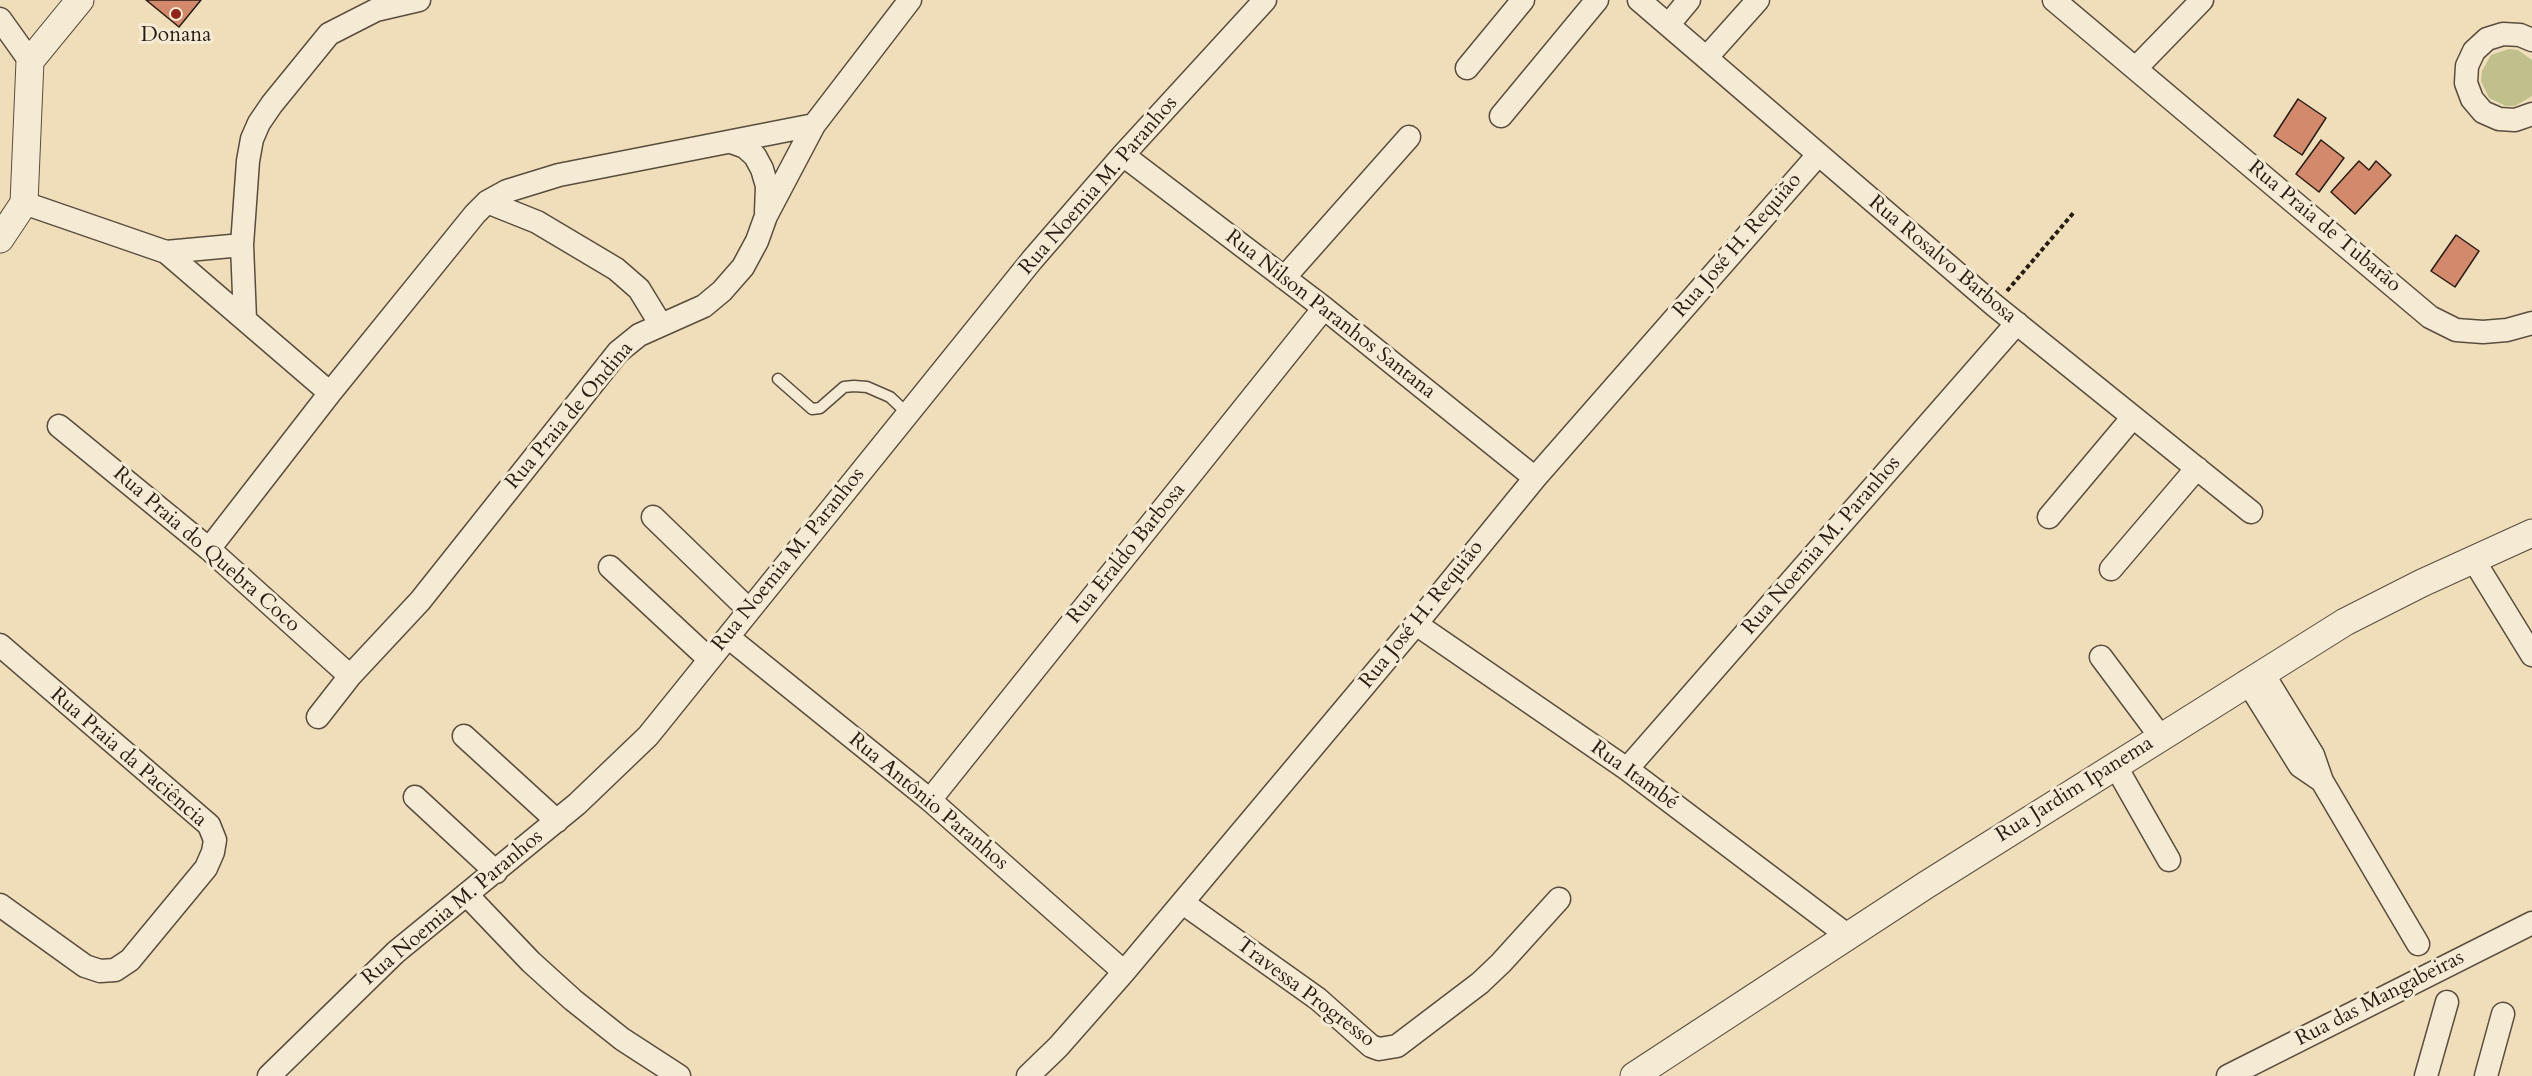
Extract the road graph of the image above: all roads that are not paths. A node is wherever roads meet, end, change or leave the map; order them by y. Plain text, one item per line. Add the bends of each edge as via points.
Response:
1 (80, 0) edge
2 (419, 0) edge
3 (910, 0) edge
4 (1265, 0) edge
5 (1523, 0) edge
6 (1597, 0) edge
7 (1639, 0) edge
8 (1689, 0) edge
9 (1758, 0) edge
10 (2054, 0) edge
11 (2202, 0) edge
12 (0, 18) edge
13 (1669, 24) junction
14 (2532, 40) edge
15 (1707, 57) junction
16 (30, 61) junction
17 (1467, 68) dead end
18 (2136, 68) junction
19 (2532, 114) edge
20 (1501, 116) dead end
21 (814, 125) junction
22 (1409, 136) dead end
23 (731, 142) junction
24 (1123, 155) junction
25 (1818, 155) junction
26 (24, 202) junction
27 (487, 202) junction
28 (766, 216) junction
29 (0, 239) edge
30 (242, 245) junction
31 (166, 252) junction
32 (1284, 278) junction
33 (1324, 308) junction
34 (245, 319) junction
35 (2017, 323) junction
36 (2532, 323) edge
37 (661, 325) junction
38 (778, 379) dead end
39 (330, 393) junction
40 (908, 414) junction
41 (2133, 417) junction
42 (59, 426) dead end
43 (2197, 468) junction
44 (1535, 478) junction
45 (2251, 512) dead end
46 (653, 517) dead end
47 (2049, 517) dead end
48 (2532, 533) edge
49 (209, 549) junction
50 (2473, 560) junction
51 (610, 567) dead end
52 (2110, 569) dead end
53 (749, 610) junction
54 (1416, 624) junction
55 (728, 637) junction
56 (0, 645) edge
57 (2532, 656) edge
58 (2101, 657) dead end
59 (710, 659) junction
60 (350, 676) junction
61 (2255, 677) junction
62 (318, 717) dead end
63 (464, 736) dead end
64 (2160, 736) junction
65 (2115, 765) junction
66 (1627, 769) junction
67 (415, 797) dead end
68 (930, 800) junction
69 (557, 821) junction
70 (2169, 860) dead end
71 (496, 872) junction
72 (467, 895) junction
73 (1559, 899) dead end
74 (1183, 903) junction
75 (0, 905) edge
76 (2532, 923) edge
77 (1847, 935) junction
78 (2418, 944) dead end
79 (1124, 972) junction
80 (2447, 1002) dead end
81 (2503, 1014) dead end
82 (269, 1076) edge
83 (679, 1076) edge
84 (1028, 1076) edge
85 (1634, 1076) edge
86 (2228, 1076) edge
87 (2426, 1076) edge
88 (2486, 1076) edge

1 - 16 street
2 - 30 street via 376,10 329,34 272,104 252,139
3 - 21 street, Rua Praia de Ondina
4 - 24 street, Rua Noemia M. Paranhos
5 - 17 street
6 - 20 street
7 - 13 street, Rua Rosalvo Barbosa
8 - 13 street
9 - 15 street
10 - 18 street, Rua Praia de Tubarão
11 - 18 street
12 - 16 street
13 - 15 street, Rua Rosalvo Barbosa
14 - 19 street via 2503,34 2487,39 2474,51 2467,66 2466,83 2483,112 2499,119 2516,120
15 - 25 street, Rua Rosalvo Barbosa
16 - 26 street
18 - 36 street, Rua Praia de Tubarão via 2430,317 2456,330 2483,332
21 - 23 street
21 - 28 street, Rua Praia de Ondina
22 - 32 street
23 - 27 street via 559,175 507,191
23 - 28 street via 745,147 762,169 767,186
24 - 32 street, Rua Nilson Paranhos Santana
24 - 40 street, Rua Noemia M. Paranhos
25 - 35 street, Rua Rosalvo Barbosa
25 - 44 street, Rua José H. Requião
26 - 29 street
26 - 31 street
27 - 37 street via 537,222 616,269 639,289
27 - 39 street
28 - 37 street, Rua Praia de Ondina via 743,267 722,291 704,306
30 - 31 street
30 - 34 street
31 - 34 street
32 - 33 street, Rua Nilson Paranhos Santana
33 - 44 street, Rua Nilson Paranhos Santana
33 - 68 street, Rua Eraldo Barbosa
34 - 39 street
35 - 41 street, Rua Rosalvo Barbosa
35 - 66 street, Rua Noemia M. Paranhos
37 - 60 street, Rua Praia de Ondina via 639,335 618,352 420,601
38 - 40 lane via 812,409 820,408 844,387 854,386 890,397
39 - 49 street
40 - 53 street, Rua Noemia M. Paranhos
41 - 43 street, Rua Rosalvo Barbosa
41 - 47 street
42 - 49 street, Rua Praia do Quebra Coco
43 - 45 street, Rua Rosalvo Barbosa
43 - 52 street
44 - 54 street, Rua José H. Requião
46 - 53 street
48 - 50 street, Rua Jardim Ipanema
49 - 60 street, Rua Praia do Quebra Coco
50 - 57 street
50 - 61 street, Rua Jardim Ipanema via 2345,622
51 - 59 street
53 - 55 street, Rua Noemia M. Paranhos
54 - 66 street, Rua Itambé
54 - 74 street, Rua José H. Requião
55 - 59 street, Rua Noemia M. Paranhos
55 - 68 street, Rua Antônio Paranhos
56 - 75 street, Rua Praia da Paciência via 209,825 215,840 206,868 130,960 115,970 85,966
58 - 64 street
59 - 69 street, Rua Noemia M. Paranhos via 648,736
60 - 62 street, Rua Praia de Ondina
61 - 64 street, Rua Jardim Ipanema
61 - 78 street via 2300,766 2322,781
63 - 69 street
64 - 65 street, Rua Jardim Ipanema
65 - 70 street
65 - 77 street, Rua Jardim Ipanema
66 - 77 street, Rua Itambé
67 - 71 street
68 - 79 street, Rua Antônio Paranhos
69 - 71 street, Rua Noemia M. Paranhos
71 - 72 street, Rua Noemia M. Paranhos
72 - 82 street, Rua Noemia M. Paranhos via 369,976
72 - 83 street via 573,1000 622,1039
73 - 74 street, Travessa Progresso via 1480,983 1397,1046 1379,1049 1290,978
74 - 79 street, Rua José H. Requião
76 - 86 street, Rua das Mangabeiras
77 - 85 street, Rua Jardim Ipanema
79 - 84 street, Rua José H. Requião
80 - 87 street
81 - 88 street

